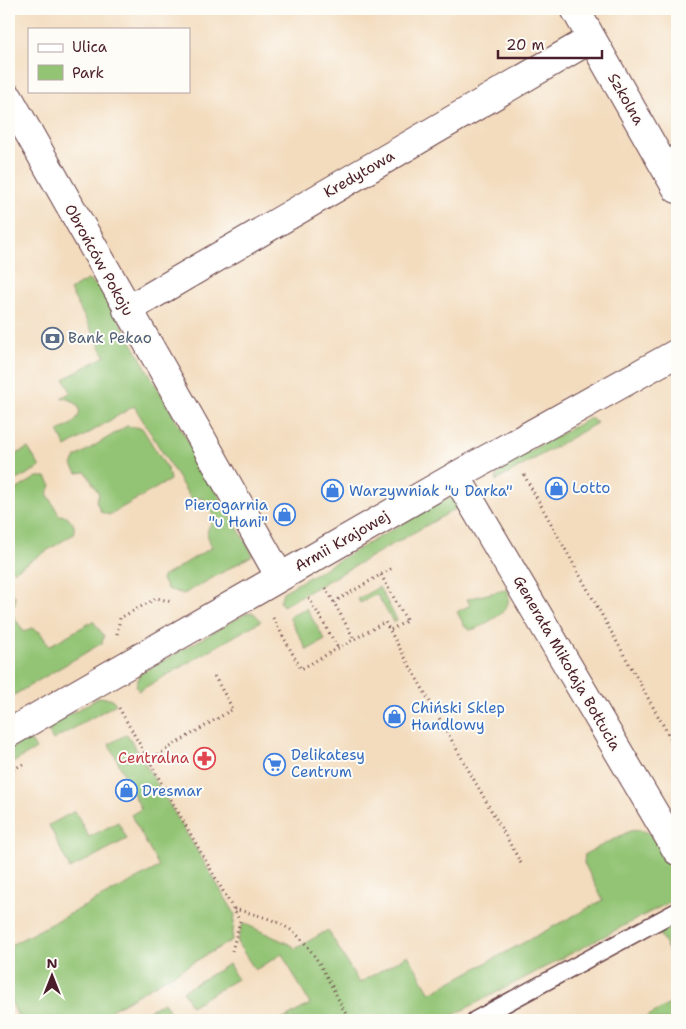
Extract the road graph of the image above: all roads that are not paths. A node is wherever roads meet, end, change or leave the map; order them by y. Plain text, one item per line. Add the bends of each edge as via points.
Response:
1 (574, 9) edge
2 (591, 39) junction
3 (9, 98) edge
4 (677, 189) edge
5 (128, 310) junction
6 (677, 353) edge
7 (456, 476) junction
8 (280, 576) junction
9 (9, 733) edge
10 (677, 851) edge
11 (677, 911) edge
12 (475, 1020) edge

1 - 2 street, Szkolna
2 - 4 street, Szkolna
2 - 5 street, Kredytowa
3 - 5 street, Obrońców Pokoju
5 - 8 street, Obrońców Pokoju
6 - 7 street, Armii Krajowej
7 - 8 street, Armii Krajowej
7 - 10 street, Generała Mikołaja Bołtucia
8 - 9 street, Armii Krajowej
11 - 12 lane

